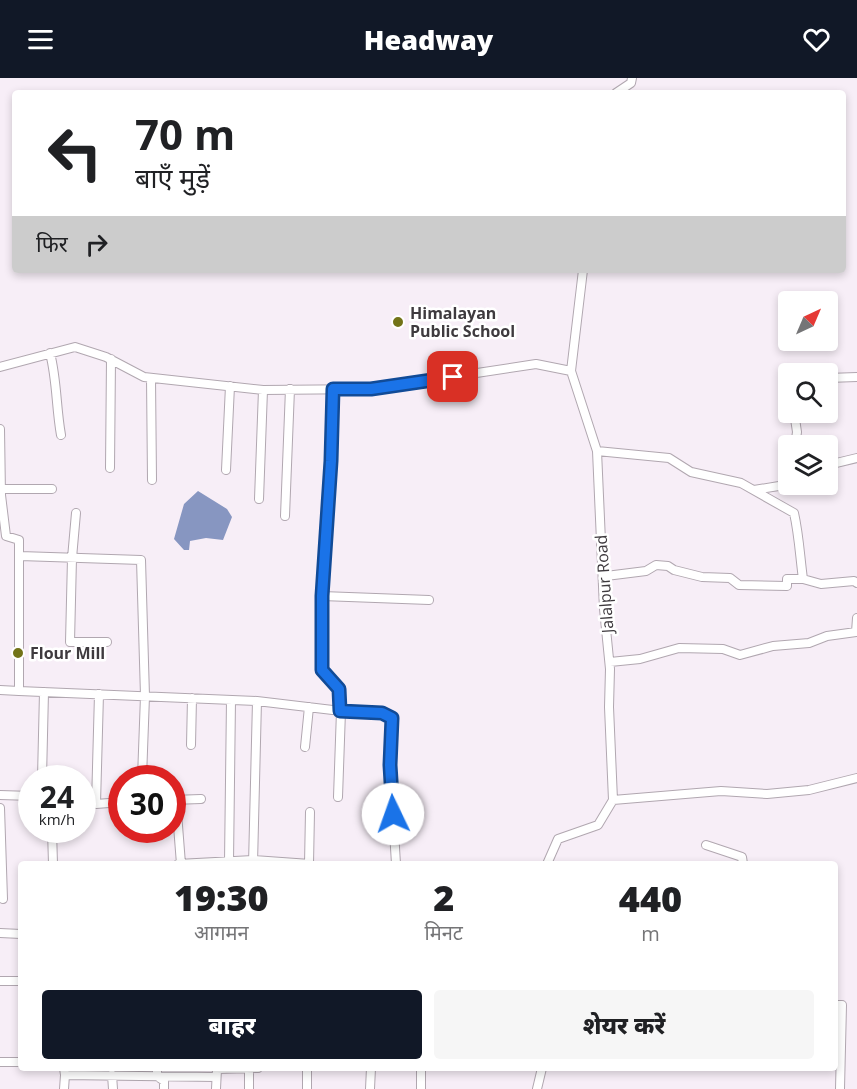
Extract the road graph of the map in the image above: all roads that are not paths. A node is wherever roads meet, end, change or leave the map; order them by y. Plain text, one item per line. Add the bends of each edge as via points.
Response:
1 (632, 78) edge
2 (620, 90) edge
3 (583, 273) edge
4 (50, 353) junction
5 (111, 359) junction
6 (0, 367) edge
7 (571, 370) junction
8 (857, 377) edge
9 (151, 378) junction
10 (838, 378) edge
11 (231, 386) junction
12 (333, 389) junction
13 (263, 390) junction
14 (290, 390) junction
15 (0, 429) edge
16 (61, 435) dead end
17 (597, 451) junction
18 (1, 454) edge
19 (857, 458) edge
20 (838, 463) edge
21 (110, 468) dead end
22 (226, 470) dead end
23 (152, 480) dead end
24 (778, 486) edge
25 (52, 489) dead end
26 (754, 490) junction
27 (1, 493) edge
28 (259, 499) dead end
29 (76, 513) dead end
30 (285, 516) dead end
31 (20, 556) junction
32 (72, 558) junction
33 (606, 576) dead end
34 (803, 579) junction
35 (857, 583) edge
36 (322, 596) junction
37 (429, 600) dead end
38 (857, 618) edge
39 (107, 642) dead end
40 (610, 662) junction
41 (0, 690) edge
42 (19, 691) junction
43 (44, 692) junction
44 (99, 694) junction
45 (145, 696) junction
46 (192, 698) junction
47 (231, 700) junction
48 (257, 701) junction
49 (309, 707) junction
50 (340, 711) junction
51 (190, 745) dead end
52 (305, 747) dead end
53 (42, 765) edge
54 (142, 765) edge
55 (857, 778) edge
56 (0, 795) edge
57 (18, 796) edge
58 (338, 797) dead end
59 (201, 799) dead end
60 (186, 800) edge
61 (613, 800) junction
62 (108, 803) edge
63 (0, 808) edge
64 (310, 812) dead end
65 (52, 843) edge
66 (178, 843) edge
67 (706, 845) dead end
68 (53, 861) edge
69 (180, 861) edge
70 (229, 861) edge
71 (253, 861) edge
72 (309, 861) edge
73 (396, 861) edge
74 (548, 861) edge
75 (743, 861) edge
76 (3, 899) dead end
77 (0, 933) edge
78 (18, 934) edge
79 (0, 981) edge
80 (18, 981) edge
81 (838, 1005) edge
82 (0, 1062) edge
83 (18, 1062) edge
84 (65, 1071) edge
85 (217, 1071) edge
86 (249, 1071) edge
87 (307, 1071) edge
88 (371, 1071) edge
89 (421, 1071) edge
90 (541, 1071) edge
91 (157, 1072) edge
92 (189, 1072) edge
93 (112, 1075) junction
94 (216, 1077) junction
95 (64, 1089) edge
96 (113, 1089) edge
97 (164, 1089) edge
98 (216, 1089) edge
99 (249, 1089) edge
100 (307, 1089) edge
101 (370, 1089) edge
102 (421, 1089) edge
103 (537, 1089) edge
104 (840, 1089) edge

1 - 2 street
3 - 7 street
4 - 5 street via 75,347
4 - 6 street
4 - 16 street
5 - 9 street
5 - 21 street
7 - 12 street via 536,364 371,389
7 - 17 street, Jalalpur Road
8 - 10 street
9 - 11 street
9 - 23 street
11 - 13 street
11 - 22 street
12 - 14 street
12 - 36 street
13 - 14 street
13 - 28 street
14 - 30 street
15 - 18 street
17 - 26 street via 669,458 691,472 741,483
17 - 40 street, Jalalpur Road
18 - 27 street
19 - 20 street
24 - 26 street
25 - 27 street
26 - 34 street via 794,513
27 - 31 street via 6,536 19,540
29 - 32 street
31 - 32 street
31 - 42 street
32 - 39 street via 70,642
32 - 45 street via 141,560
33 - 34 street via 646,571 656,565 702,577 730,578 739,585 787,586 788,579
34 - 35 street via 821,584
36 - 37 street
36 - 50 street via 322,670 339,689
38 - 40 street via 856,632 809,643 773,646 740,655 723,649 679,648 640,659
40 - 61 street, Jalalpur Road
41 - 42 street
42 - 43 street
43 - 44 street
43 - 53 street
44 - 45 street
44 - 62 street via 96,804
45 - 46 street
45 - 54 street
46 - 47 street
46 - 51 street
47 - 48 street
47 - 70 street
48 - 49 street
48 - 71 street
49 - 50 street
49 - 52 street
50 - 58 street
50 - 73 street via 382,713 392,718 390,765
55 - 61 street via 809,790 767,794 721,791
56 - 57 street
59 - 60 street
61 - 74 street via 598,825 558,839
63 - 76 street
64 - 72 street
65 - 68 street
66 - 69 street
67 - 75 street via 742,857
77 - 78 street
79 - 80 street
81 - 104 street via 842,1005
82 - 83 street
84 - 93 street
84 - 95 street
85 - 94 street
86 - 99 street
87 - 100 street
88 - 101 street
89 - 102 street
90 - 103 street
91 - 92 street
91 - 93 street
91 - 97 street via 164,1081
92 - 94 street
93 - 96 street
94 - 98 street

